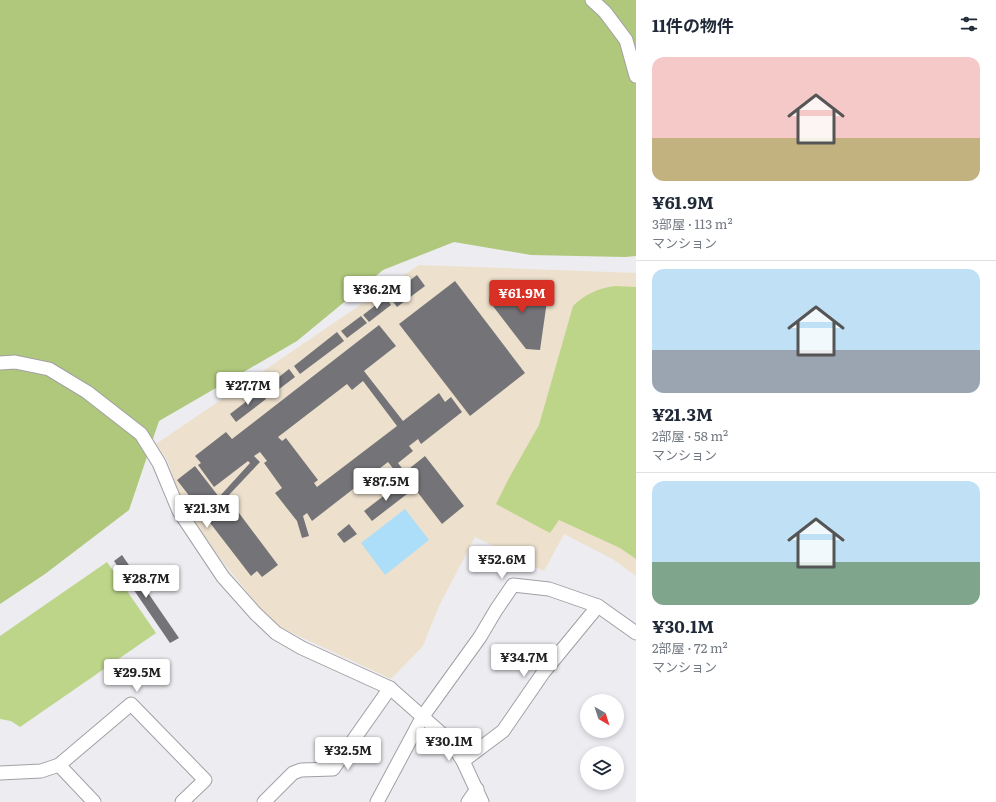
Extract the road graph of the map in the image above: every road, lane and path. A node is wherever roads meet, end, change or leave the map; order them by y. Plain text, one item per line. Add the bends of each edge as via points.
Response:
1 (592, 0) edge
2 (636, 76) edge
3 (0, 362) edge
4 (598, 606) junction
5 (636, 633) edge
6 (390, 688) junction
7 (423, 716) junction
8 (463, 761) junction
9 (59, 765) junction
10 (0, 773) edge
11 (477, 789) junction
12 (94, 802) edge
13 (182, 802) edge
14 (264, 802) edge
15 (377, 802) edge
16 (468, 802) edge
17 (482, 802) edge

1 - 2 street via 605,12 626,40
3 - 6 street via 15,362 49,369 87,392 141,434 159,463 179,511 223,577 255,613 276,633 302,648
4 - 5 street
4 - 7 street via 549,589 513,585
4 - 8 street via 543,673 503,731
6 - 7 street
6 - 14 street via 333,770 301,770 293,773
7 - 8 street via 450,741
7 - 15 street
8 - 11 street
9 - 10 street via 41,771
9 - 12 street
9 - 13 street via 131,704 205,780
11 - 16 street
11 - 17 street

